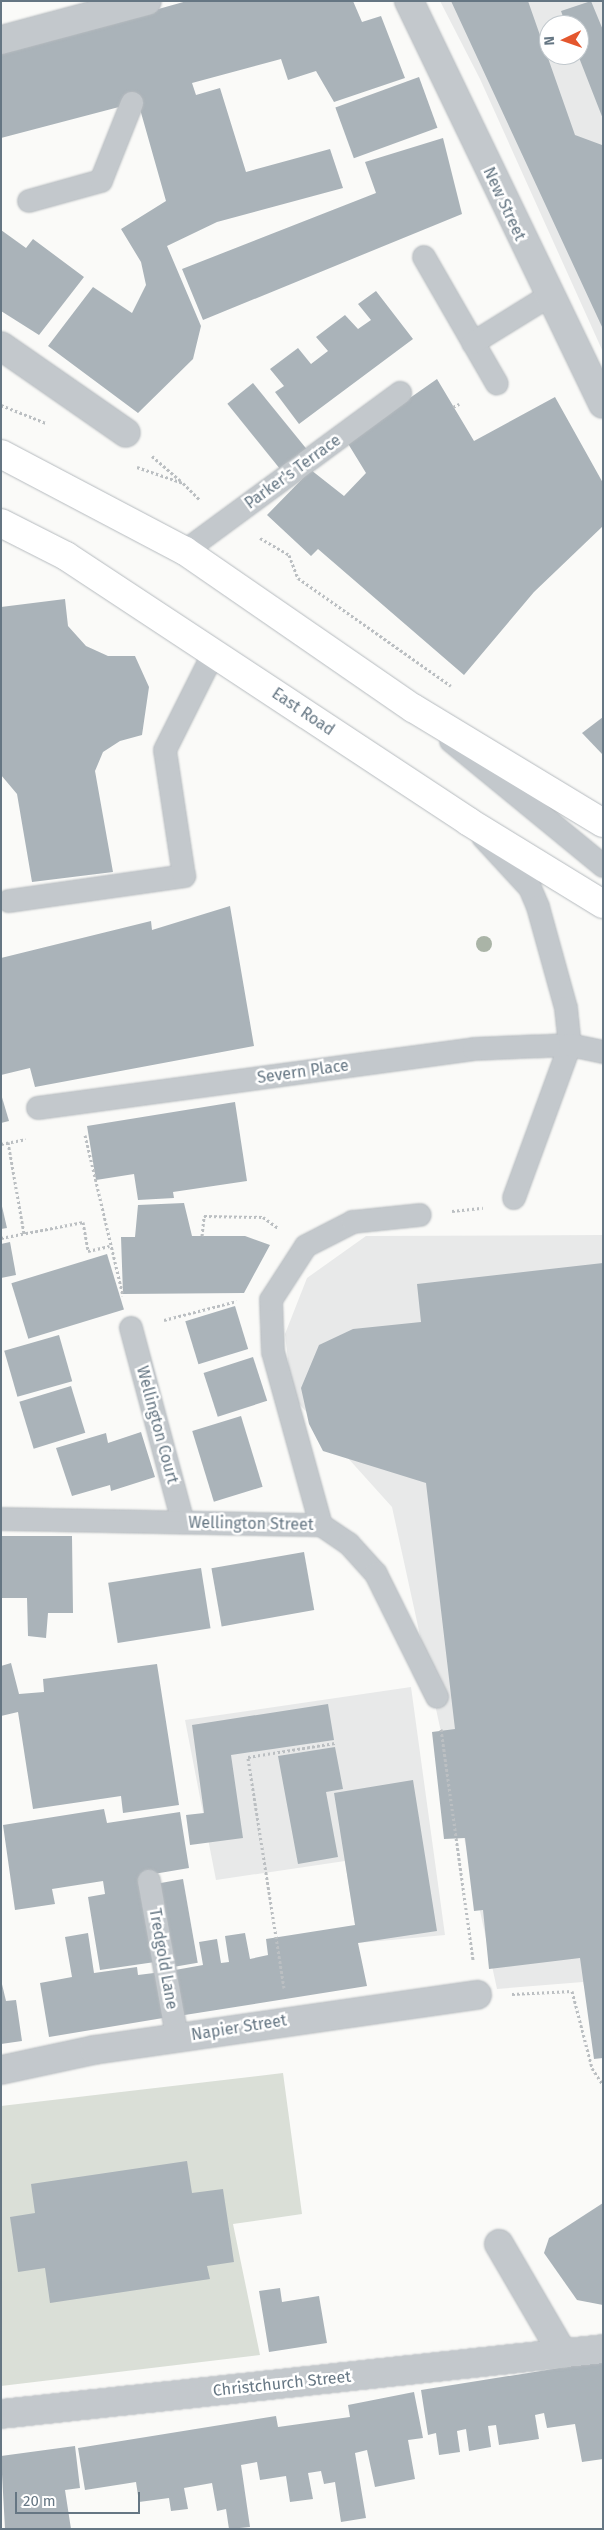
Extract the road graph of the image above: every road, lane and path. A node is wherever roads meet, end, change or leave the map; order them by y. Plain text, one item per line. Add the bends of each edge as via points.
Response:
1 (147, 1) edge
2 (409, 1) edge
3 (1, 40) edge
4 (132, 103) dead end
5 (29, 201) dead end
6 (424, 256) dead end
7 (548, 296) junction
8 (473, 343) junction
9 (1, 346) edge
10 (497, 384) dead end
11 (400, 393) dead end
12 (1, 404) edge
13 (459, 404) dead end
14 (603, 404) edge
15 (453, 407) dead end
16 (54, 427) dead end
17 (126, 433) joint
18 (1, 454) edge
19 (130, 463) dead end
20 (183, 483) junction
21 (1, 523) edge
22 (224, 523) junction
23 (186, 550) junction
24 (214, 652) junction
25 (460, 692) dead end
26 (413, 708) junction
27 (469, 822) junction
28 (603, 823) edge
29 (603, 866) edge
30 (9, 901) dead end
31 (603, 904) edge
32 (570, 1045) junction
33 (603, 1052) edge
34 (78, 1102) junction
35 (38, 1108) dead end
36 (8, 1142) dead end
37 (514, 1198) joint
38 (420, 1214) joint
39 (24, 1234) junction
40 (202, 1236) dead end
41 (1, 1238) edge
42 (109, 1246) junction
43 (306, 1246) junction
44 (271, 1300) junction
45 (131, 1328) junction
46 (1, 1519) edge
47 (183, 1522) junction
48 (321, 1525) junction
49 (437, 1697) joint
50 (335, 1743) dead end
51 (149, 1881) dead end
52 (478, 1995) junction
53 (290, 2020) junction
54 (177, 2037) junction
55 (1, 2070) edge
56 (603, 2084) edge
57 (499, 2244) dead end
58 (603, 2350) edge
59 (563, 2354) junction
60 (1, 2414) edge

1 - 3 street via 116,15
2 - 7 street, New Street
4 - 5 lane via 101,181
6 - 8 lane
7 - 8 lane
7 - 14 street, New Street
8 - 10 lane
9 - 17 street
11 - 22 lane, Parker's Terrace
12 - 16 path
13 - 15 path
17 - 20 path
18 - 23 main road
19 - 20 path
20 - 22 path
21 - 24 main road, East Road via 66,556
22 - 23 lane, Parker's Terrace
22 - 25 path via 230,532 252,533 289,555 298,578
23 - 26 main road
24 - 27 main road, East Road
24 - 30 lane via 165,750 184,876
26 - 28 main road
26 - 29 lane via 530,809
27 - 31 main road, East Road
27 - 32 lane via 530,888 553,958
32 - 33 lane, Severn Place
32 - 34 lane, Severn Place via 474,1050
32 - 37 lane
34 - 35 lane, Severn Place
34 - 42 path
36 - 39 path
37 - 38 path via 487,1208
38 - 43 lane via 353,1222
39 - 41 path
39 - 42 path via 83,1222 88,1251
40 - 43 path via 204,1216 263,1217
42 - 45 path
43 - 44 lane
44 - 45 path via 247,1298
44 - 48 lane via 273,1352
45 - 47 lane, Wellington Court
46 - 47 lane, Wellington Street
47 - 48 lane, Wellington Street
48 - 49 lane, Wellington Street via 349,1544 376,1574
49 - 52 path
50 - 53 path via 248,1757
51 - 54 lane, Tredgold Lane
52 - 53 street, Napier Street
52 - 56 path via 572,1991 592,2068
53 - 54 street, Napier Street
54 - 55 street, Napier Street
57 - 59 street
58 - 59 street, Christchurch Street
59 - 60 street, Christchurch Street

